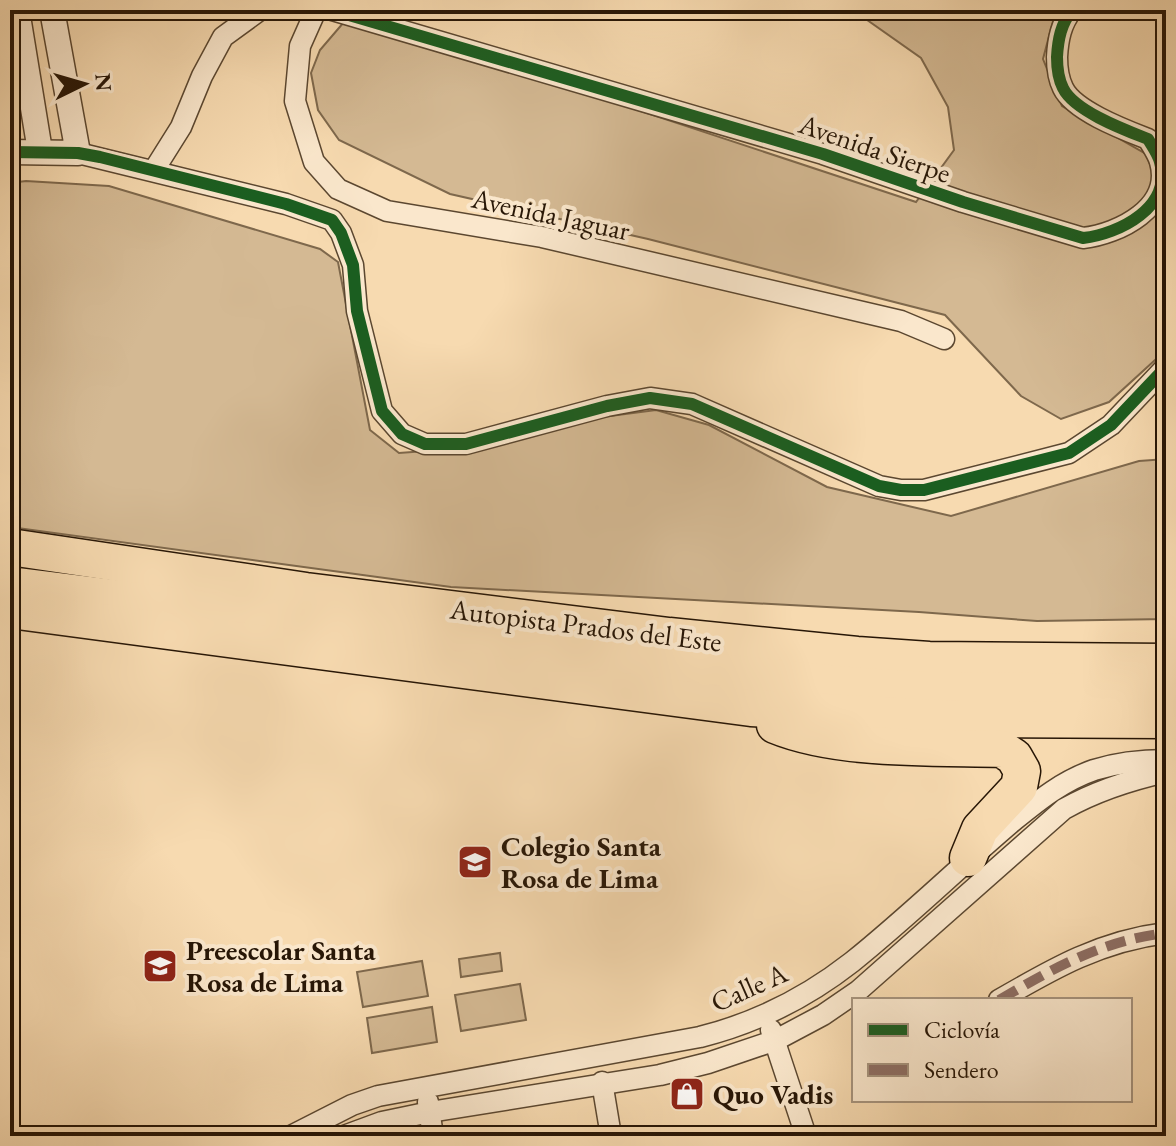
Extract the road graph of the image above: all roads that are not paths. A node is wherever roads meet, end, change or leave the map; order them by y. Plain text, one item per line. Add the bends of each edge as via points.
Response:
1 (17, 10) edge
2 (52, 10) edge
3 (260, 10) edge
4 (316, 10) edge
5 (332, 10) edge
6 (1072, 10) edge
7 (1157, 138) edge
8 (40, 151) junction
9 (10, 152) edge
10 (78, 153) junction
11 (154, 170) junction
12 (944, 339) dead end
13 (1166, 367) edge
14 (10, 547) edge
15 (10, 585) edge
16 (10, 610) edge
17 (668, 651) junction
18 (1166, 662) edge
19 (1166, 692) edge
20 (751, 708) junction
21 (1166, 720) edge
22 (1166, 760) edge
23 (1166, 772) edge
24 (968, 858) junction
25 (1166, 933) edge
26 (1002, 998) edge
27 (764, 1016) junction
28 (776, 1040) junction
29 (602, 1082) junction
30 (426, 1086) junction
31 (430, 1112) junction
32 (291, 1136) edge
33 (344, 1136) edge
34 (433, 1136) edge
35 (611, 1136) edge
36 (806, 1136) edge

1 - 8 street
2 - 10 street
3 - 11 street via 223,37 181,127
4 - 12 street, Avenida Jaguar via 300,46 295,101 314,162 338,189 387,211 542,237 901,321
5 - 7 street, Avenida Sierpe via 823,154 1083,238 1120,229 1154,204 1161,163
6 - 7 street, Avenida Sierpe via 1058,40 1062,87 1073,102 1123,129
8 - 9 street
8 - 10 street
10 - 11 street
11 - 13 street via 332,220 353,265 357,311 382,411 402,434 425,444 466,444 650,398 692,404 879,486 924,490 1069,453 1111,425
14 - 17 highway, Autopista Prados del Este
15 - 17 highway, Autopista Prados del Este
16 - 20 highway
17 - 18 highway, Autopista Prados del Este
17 - 19 highway, Autopista Prados del Este via 859,686
20 - 21 highway via 959,719
20 - 24 highway via 799,734 1009,752 1022,771 1019,787 980,829
22 - 24 street, Calle A via 1115,765 1073,779 1033,804
23 - 28 street, Calle A via 1122,783 1064,809 858,991
24 - 27 street, Calle A via 851,963
25 - 26 street via 1133,938 1067,961
27 - 28 street
27 - 30 street, Calle A via 700,1037
28 - 29 street, Calle A via 660,1075
28 - 36 street
29 - 31 street, Calle A
29 - 35 street
30 - 31 street
30 - 32 street, Calle A via 352,1105
31 - 33 street, Calle A
31 - 34 street

